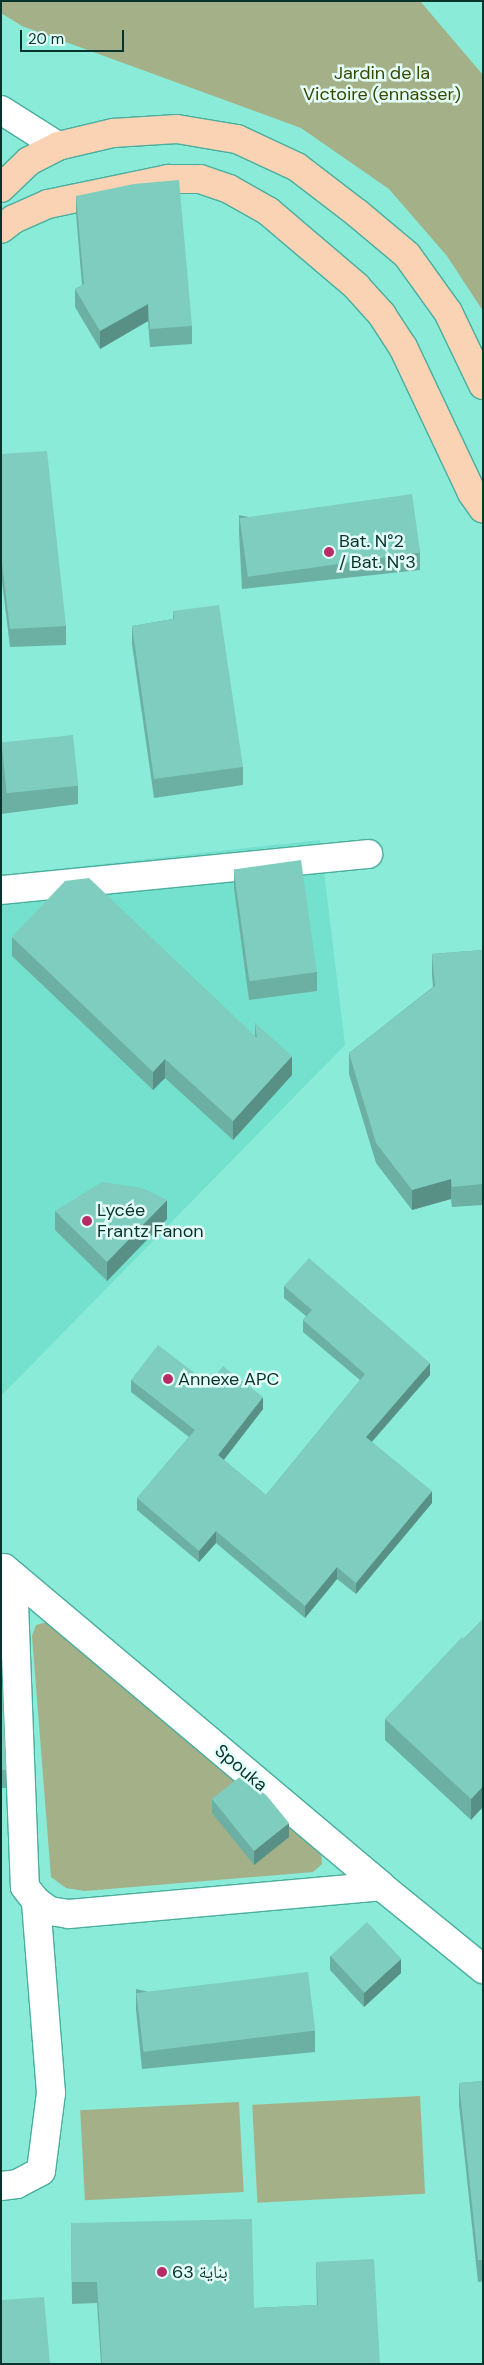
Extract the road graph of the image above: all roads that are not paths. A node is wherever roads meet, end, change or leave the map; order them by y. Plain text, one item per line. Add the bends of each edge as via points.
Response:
1 (1, 110) edge
2 (58, 146) junction
3 (1, 188) edge
4 (1, 229) edge
5 (483, 385) edge
6 (483, 509) edge
7 (368, 854) dead end
8 (1, 890) edge
9 (7, 1571) edge
10 (381, 1886) junction
11 (36, 1902) junction
12 (483, 1969) edge
13 (1, 2186) edge

1 - 2 street
2 - 3 main road via 29,161
2 - 5 main road via 113,133 177,129 237,139 297,167 407,255 448,312
4 - 6 main road via 14,219 48,204 168,179 200,179 229,189 268,211 356,286 382,315 403,347 472,493
7 - 8 street
9 - 10 street, Spouka
9 - 11 street via 25,1887
10 - 11 street via 68,1914 50,1911
10 - 12 street, Spouka
11 - 13 street via 51,2094 41,2171 17,2184

